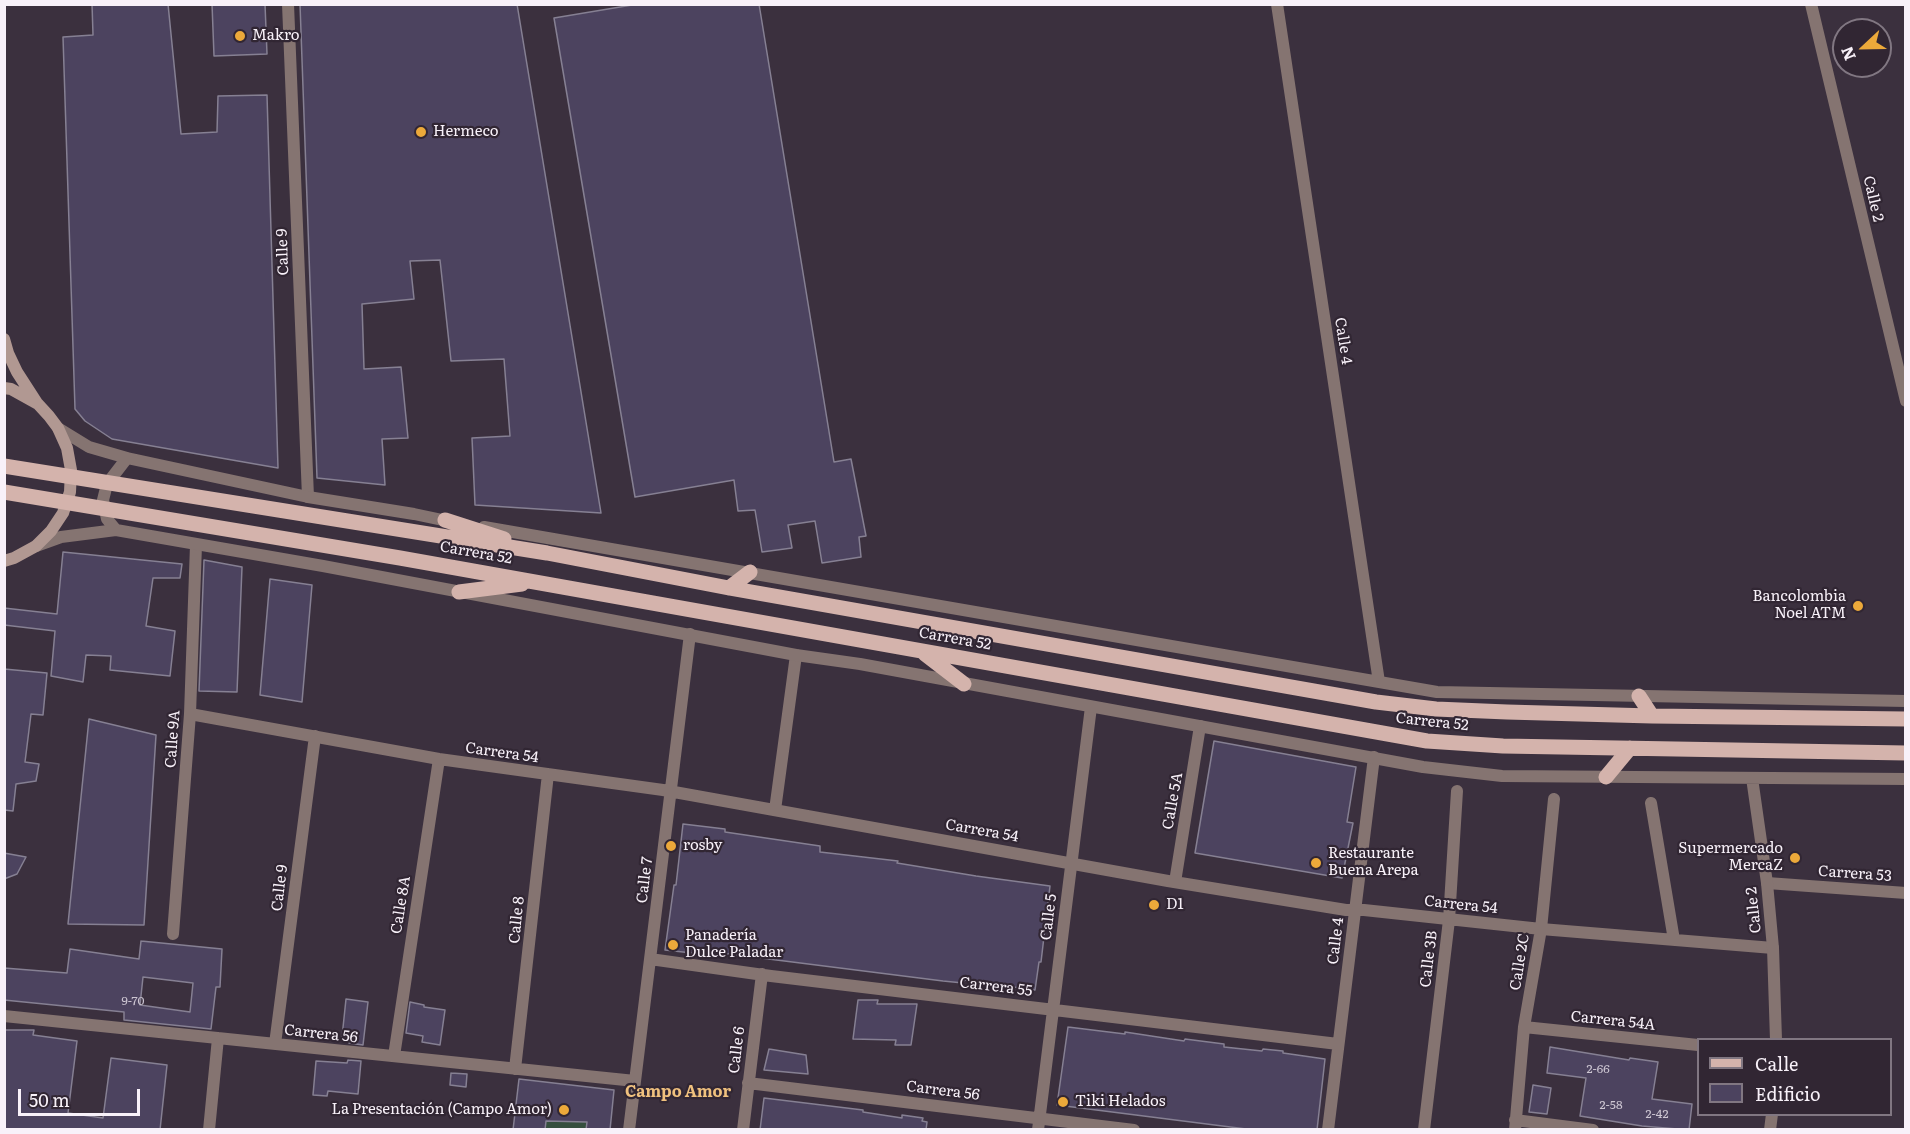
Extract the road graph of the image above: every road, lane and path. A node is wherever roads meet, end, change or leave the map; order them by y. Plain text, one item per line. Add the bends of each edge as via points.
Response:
1 (288, 4) edge
2 (1277, 4) edge
3 (1811, 4) edge
4 (4, 339) edge
5 (4, 388) edge
6 (1905, 401) edge
7 (38, 404) junction
8 (58, 428) junction
9 (127, 458) junction
10 (4, 466) edge
11 (4, 492) edge
12 (308, 497) junction
13 (445, 520) junction
14 (116, 530) junction
15 (196, 545) junction
16 (36, 546) junction
17 (547, 553) junction
18 (9, 559) edge
19 (4, 570) edge
20 (750, 572) junction
21 (536, 582) junction
22 (729, 588) junction
23 (459, 592) junction
24 (690, 634) junction
25 (923, 652) junction
26 (796, 655) junction
27 (1379, 682) junction
28 (964, 684) junction
29 (1639, 696) junction
30 (1905, 701) edge
31 (1091, 708) junction
32 (190, 714) junction
33 (1652, 716) junction
34 (1905, 719) edge
35 (1200, 726) junction
36 (315, 736) junction
37 (1630, 748) junction
38 (1905, 753) edge
39 (1374, 757) junction
40 (439, 759) junction
41 (548, 774) junction
42 (1606, 777) junction
43 (1752, 778) junction
44 (1905, 779) edge
45 (1457, 791) dead end
46 (671, 792) junction
47 (1554, 799) dead end
48 (1651, 803) dead end
49 (775, 810) junction
50 (1071, 863) junction
51 (1175, 882) junction
52 (1767, 883) junction
53 (1905, 893) edge
54 (1355, 910) junction
55 (1449, 920) junction
56 (1541, 929) junction
57 (173, 934) dead end
58 (1674, 940) junction
59 (1773, 948) junction
60 (650, 959) junction
61 (762, 974) junction
62 (1052, 1008) junction
63 (4, 1016) edge
64 (1524, 1027) junction
65 (218, 1038) junction
66 (1776, 1038) edge
67 (275, 1044) junction
68 (1338, 1044) junction
69 (1697, 1045) edge
70 (394, 1056) junction
71 (515, 1069) junction
72 (635, 1081) junction
73 (748, 1083) junction
74 (1039, 1123) edge
75 (1515, 1125) edge
76 (210, 1130) edge
77 (629, 1130) edge
78 (743, 1130) edge
79 (1134, 1130) edge
80 (1328, 1130) edge
81 (1424, 1130) edge
82 (1593, 1130) edge

1 - 12 street, Calle 9
2 - 27 street, Calle 4
3 - 6 street, Calle 2
4 - 7 main road via 17,372
5 - 7 main road
7 - 8 main road
8 - 9 street, Carrera 52 via 89,447
8 - 16 main road via 71,470 69,492 63,513
9 - 12 street, Carrera 52
9 - 14 street via 106,484 103,500 107,519
10 - 17 main road, Carrera 52
11 - 21 main road, Carrera 52
12 - 13 street, Carrera 52
13 - 17 main road
13 - 20 street, Carrera 52
14 - 15 street
14 - 16 street via 61,537
15 - 23 street
15 - 32 street, Calle 9A
16 - 18 main road
17 - 22 main road, Carrera 52
18 - 19 main road
20 - 22 main road
20 - 27 street, Carrera 52
21 - 23 main road
21 - 25 main road, Carrera 52
22 - 33 main road, Carrera 52 via 1376,702 1437,710
23 - 24 street
24 - 26 street
24 - 46 street, Calle 7
25 - 28 main road
25 - 37 main road, Carrera 52 via 1427,741
26 - 28 street
26 - 49 street
27 - 29 street, Carrera 52 via 1437,692
28 - 31 street
29 - 30 street, Carrera 52
29 - 33 main road
31 - 35 street
31 - 50 street, Calle 5
32 - 36 street, Carrera 54
32 - 57 street, Calle 9A
33 - 34 main road, Carrera 52
35 - 39 street
35 - 51 street, Calle 5A
36 - 40 street, Carrera 54
36 - 67 street, Calle 9
37 - 38 main road, Carrera 52
37 - 42 main road
39 - 42 street via 1502,776
39 - 54 street, Calle 4
40 - 41 street, Carrera 54
40 - 70 street, Calle 8A
41 - 46 street, Carrera 54
41 - 71 street, Calle 8
42 - 43 street
43 - 44 street
43 - 52 street, Calle 2
45 - 55 street, Calle 3B
46 - 49 street, Carrera 54
46 - 60 street, Calle 7
47 - 56 street, Calle 2C
48 - 58 street
49 - 50 street, Carrera 54
50 - 51 street, Carrera 54
50 - 62 street, Calle 5
51 - 54 street, Carrera 54
52 - 53 street, Carrera 53
52 - 59 street, Calle 2
54 - 55 street, Carrera 54
54 - 68 street, Calle 4
55 - 56 street, Carrera 54
55 - 81 street, Calle 3B
56 - 58 street, Carrera 54
56 - 64 street, Calle 2C
58 - 59 street, Carrera 54
59 - 66 street, Calle 2
60 - 61 street, Carrera 55
60 - 72 street, Calle 7
61 - 62 street, Carrera 55
61 - 73 street, Calle 6
62 - 68 street, Carrera 55
62 - 74 street, Calle 5
63 - 65 street, Carrera 56
64 - 69 street, Carrera 54A
64 - 75 street, Calle 2C
65 - 67 street, Carrera 56
65 - 76 street
67 - 70 street, Carrera 56
68 - 80 street, Calle 4
70 - 71 street, Carrera 56
71 - 72 street, Carrera 56
72 - 77 street, Calle 7
73 - 74 street, Carrera 56
73 - 78 street, Calle 6
74 - 79 street, Carrera 56
75 - 82 street

